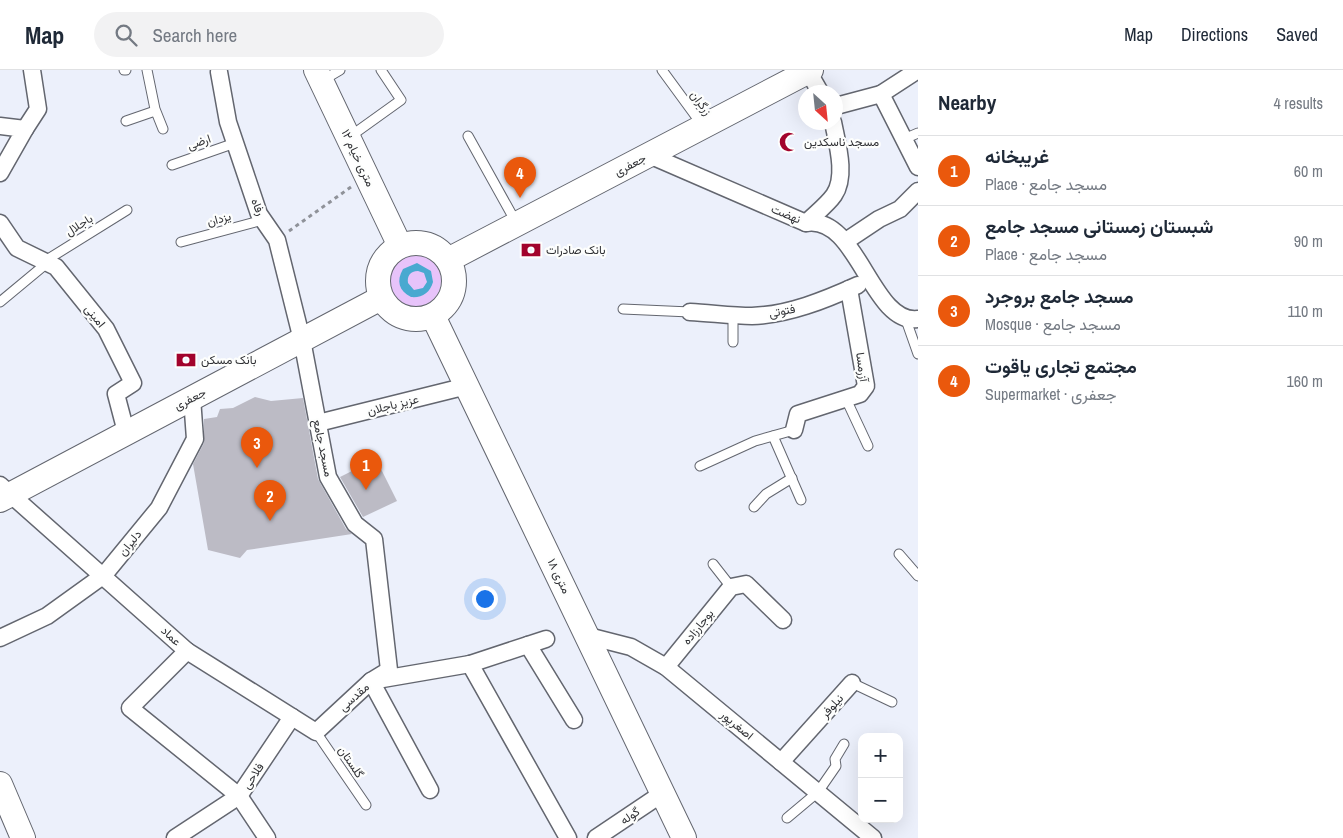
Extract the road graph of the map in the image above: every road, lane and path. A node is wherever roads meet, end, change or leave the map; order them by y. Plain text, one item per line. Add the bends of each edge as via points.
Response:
1 (32, 70) edge
2 (146, 70) edge
3 (381, 70) edge
4 (662, 70) edge
5 (918, 70) edge
6 (809, 71) edge
7 (219, 72) dead end
8 (326, 74) edge
9 (816, 85) edge
10 (881, 94) junction
11 (843, 104) edge
12 (155, 111) junction
13 (126, 121) dead end
14 (0, 126) edge
15 (703, 126) junction
16 (25, 129) junction
17 (163, 129) dead end
18 (835, 130) edge
19 (468, 136) dead end
20 (911, 136) edge
21 (348, 138) junction
22 (235, 143) junction
23 (649, 155) junction
24 (172, 165) dead end
25 (918, 166) edge
26 (0, 173) edge
27 (366, 176) junction
28 (918, 191) edge
29 (127, 210) dead end
30 (263, 220) junction
31 (0, 223) edge
32 (806, 223) junction
33 (517, 224) junction
34 (278, 240) junction
35 (846, 241) junction
36 (181, 242) dead end
37 (400, 246) junction
38 (448, 260) junction
39 (46, 262) junction
40 (869, 280) junction
41 (849, 289) junction
42 (381, 298) junction
43 (0, 302) edge
44 (623, 309) dead end
45 (690, 312) joint
46 (733, 314) junction
47 (433, 316) junction
48 (912, 320) edge
49 (302, 340) junction
50 (733, 342) dead end
51 (918, 354) edge
52 (467, 386) junction
53 (192, 398) junction
54 (846, 398) junction
55 (318, 423) junction
56 (794, 430) joint
57 (126, 432) junction
58 (773, 436) junction
59 (868, 446) dead end
60 (700, 466) dead end
61 (792, 478) junction
62 (4, 493) edge
63 (801, 500) dead end
64 (754, 507) dead end
65 (899, 554) dead end
66 (713, 564) dead end
67 (104, 575) junction
68 (918, 576) edge
69 (731, 587) junction
70 (783, 620) dead end
71 (588, 636) junction
72 (0, 638) edge
73 (546, 639) dead end
74 (528, 645) junction
75 (187, 651) junction
76 (470, 664) junction
77 (666, 667) junction
78 (371, 681) junction
79 (852, 683) joint
80 (892, 702) dead end
81 (292, 717) junction
82 (574, 720) dead end
83 (316, 732) junction
84 (844, 744) dead end
85 (782, 762) junction
86 (0, 784) edge
87 (430, 790) dead end
88 (818, 792) junction
89 (663, 793) junction
90 (239, 796) junction
91 (366, 805) dead end
92 (787, 818) dead end
93 (23, 838) edge
94 (175, 838) edge
95 (267, 838) edge
96 (568, 838) edge
97 (596, 838) edge
98 (684, 838) edge
99 (873, 838) edge

1 - 16 street via 38,108
2 - 12 lane
3 - 21 lane via 401,100
4 - 15 lane, زرگران
5 - 10 street
6 - 9 street
6 - 15 street, جعفری
7 - 22 street, رفاه
8 - 21 street, ۱۲ متری خیام
10 - 11 street
10 - 20 street
12 - 13 lane
12 - 17 lane
14 - 16 street
15 - 23 street, جعفری
16 - 26 street
18 - 32 street via 840,180 834,194
19 - 33 lane
20 - 25 street
21 - 27 street, ۱۲ متری خیام
22 - 24 lane, ارضی
22 - 30 street, رفاه
23 - 32 street, نهضت
23 - 33 street, جعفری
27 - 34 path
27 - 37 street, ۱۲ متری خیام
28 - 35 street via 900,209
29 - 39 lane, باجلال
30 - 34 street, رفاه
30 - 36 lane, یزدان
31 - 39 street, امینی via 17,248
32 - 35 street, نهضت via 829,225
33 - 38 street, جعفری
34 - 49 street, رفاه
35 - 40 street, نهضت
37 - 38 street via 420,243 431,246
37 - 42 street via 389,254 380,269 378,287
38 - 47 street via 453,270 453,291 449,301
39 - 43 lane, باجلال
39 - 57 street, امینی via 56,267 106,329 133,383 116,394
40 - 41 street, فتوتی
40 - 48 street, نهضت via 879,294
41 - 46 street, فتوتی via 798,308 771,314
41 - 54 street, آزرمسا via 866,386 860,394
42 - 47 street via 388,308 409,319
42 - 49 street, جعفری
44 - 45 lane
45 - 46 street, فتوتی
46 - 50 lane
47 - 52 street, ۱۸ متری
48 - 51 lane
49 - 53 street, جعفری
49 - 55 street, مسجد جامع
52 - 55 street, عزیز باجلان
52 - 71 street, ۱۸ متری
53 - 57 street, جعفری
53 - 67 street, دلیران via 195,439 159,508
54 - 56 street, آزرمسا via 798,414
54 - 59 lane
55 - 78 street, مسجد جامع via 328,478 355,524 374,539 389,670
56 - 58 lane
57 - 62 street, جعفری
58 - 60 lane
58 - 61 lane
61 - 63 lane
61 - 64 lane via 766,494
62 - 67 street, عماد
65 - 68 lane
66 - 69 lane
67 - 72 street, دلیران via 47,616
67 - 75 street, عماد
69 - 70 street via 746,584
69 - 77 street, بوجارزاده
71 - 77 street, اصغرپور via 631,647
71 - 89 street, ۱۸ متری
73 - 74 street, مقدسی
74 - 76 street, مقدسی
74 - 82 street
75 - 81 street
75 - 90 street, عماد via 130,708
76 - 78 street, مقدسی
76 - 96 street
77 - 85 street, اصغرپور
78 - 83 street, مقدسی
78 - 87 street
79 - 80 lane, نیلوفر
79 - 85 street, نیلوفر
81 - 83 street
81 - 90 street, فلاحی
83 - 91 lane, گلستان
84 - 88 lane via 835,759 836,766
85 - 88 street, اصغرپور
86 - 93 street
88 - 92 lane
88 - 99 street, اصغرپور
89 - 97 street, گوله
89 - 98 street, ۱۸ متری
90 - 94 street, فلاحی
90 - 95 street

